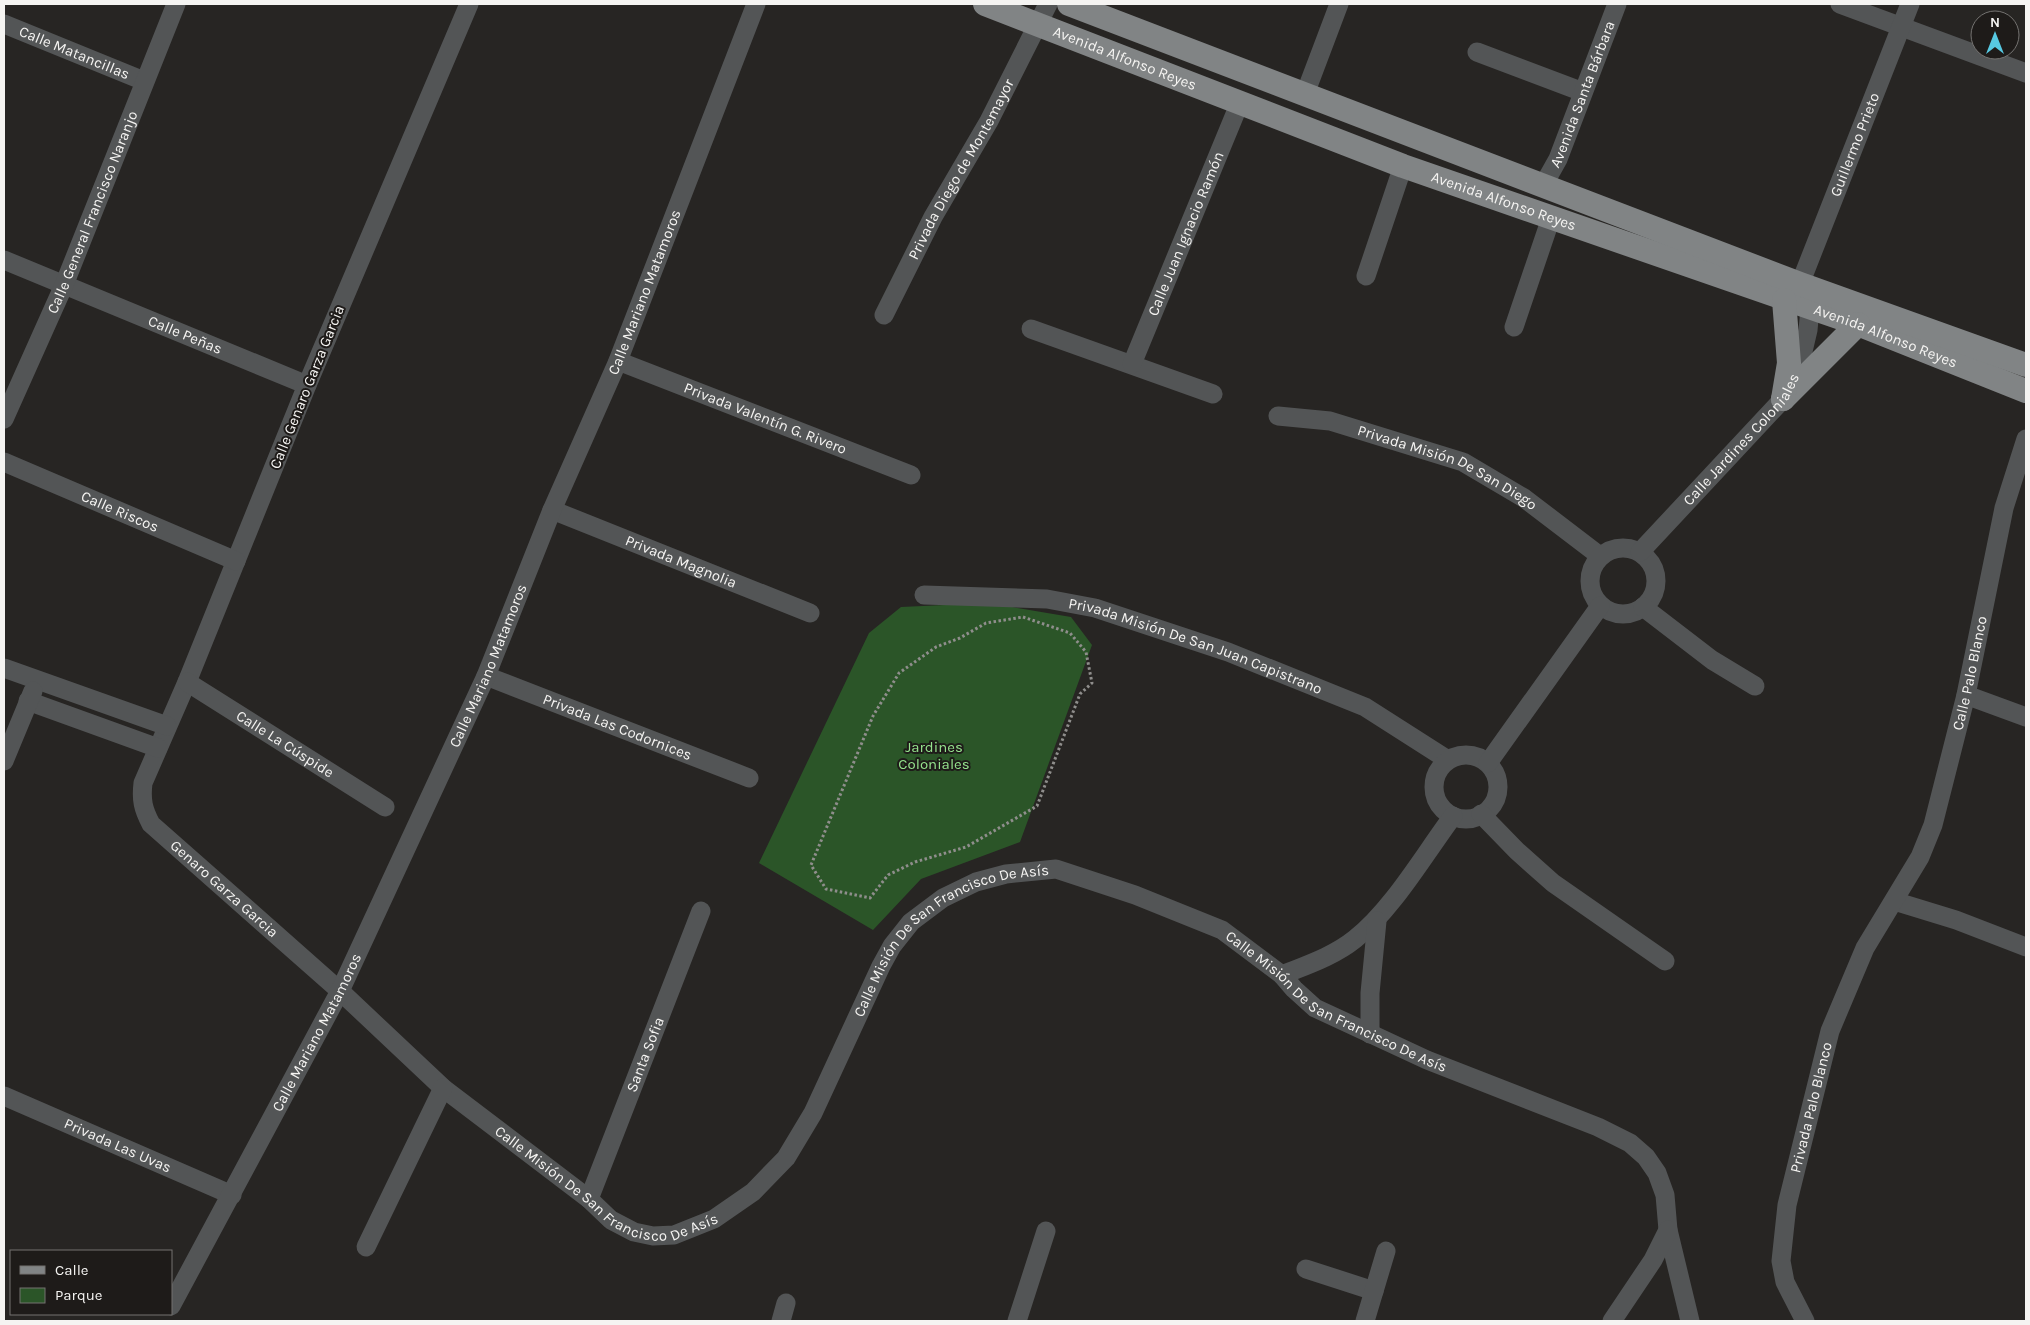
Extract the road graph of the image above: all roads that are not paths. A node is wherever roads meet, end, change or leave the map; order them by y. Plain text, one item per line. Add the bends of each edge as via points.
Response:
1 (176, 4) edge
2 (469, 4) edge
3 (756, 4) edge
4 (985, 4) edge
5 (1069, 4) edge
6 (1339, 4) edge
7 (1617, 4) edge
8 (1840, 4) edge
9 (1910, 4) edge
10 (1043, 14) edge
11 (4, 24) edge
12 (1901, 26) junction
13 (1478, 52) dead end
14 (2026, 73) edge
15 (144, 81) junction
16 (1583, 92) junction
17 (1304, 94) junction
18 (1240, 102) junction
19 (1402, 166) junction
20 (1544, 184) junction
21 (1551, 218) junction
22 (4, 260) edge
23 (1366, 276) dead end
24 (64, 285) junction
25 (1792, 292) junction
26 (1810, 309) junction
27 (884, 315) dead end
28 (1858, 324) junction
29 (1514, 326) dead end
30 (1030, 329) dead end
31 (618, 361) junction
32 (1132, 364) junction
33 (2026, 365) edge
34 (307, 385) junction
35 (2026, 391) edge
36 (1213, 394) dead end
37 (1783, 399) junction
38 (1278, 416) dead end
39 (4, 419) edge
40 (2026, 439) edge
41 (4, 462) edge
42 (912, 475) dead end
43 (552, 510) junction
44 (1640, 552) junction
45 (1600, 556) junction
46 (236, 561) junction
47 (924, 595) dead end
48 (1600, 606) junction
49 (1643, 607) junction
50 (810, 613) dead end
51 (4, 668) edge
52 (486, 676) junction
53 (37, 681) junction
54 (186, 682) junction
55 (1755, 686) dead end
56 (1966, 694) junction
57 (28, 701) junction
58 (2026, 717) edge
59 (168, 726) junction
60 (158, 748) junction
61 (1448, 760) junction
62 (4, 761) edge
63 (1488, 763) junction
64 (147, 772) joint
65 (750, 778) dead end
66 (385, 807) dead end
67 (1481, 814) junction
68 (1453, 816) junction
69 (1894, 901) junction
70 (701, 911) dead end
71 (1377, 921) junction
72 (2026, 947) edge
73 (1665, 961) dead end
74 (1282, 975) junction
75 (340, 991) junction
76 (1370, 1034) junction
77 (443, 1088) junction
78 (4, 1096) edge
79 (232, 1195) junction
80 (589, 1198) junction
81 (1668, 1230) junction
82 (1046, 1231) dead end
83 (366, 1247) dead end
84 (1386, 1251) dead end
85 (1306, 1269) dead end
86 (1374, 1292) junction
87 (786, 1303) dead end
88 (172, 1304) edge
89 (781, 1321) edge
90 (1017, 1321) edge
91 (1365, 1321) edge
92 (1612, 1321) edge
93 (1690, 1321) edge
94 (1805, 1321) edge

1 - 15 street, Calle General Francisco Naranjo
2 - 34 street, Calle Genaro Garza Garcia
3 - 31 street, Calle Mariano Matamoros
4 - 10 main road, Avenida Alfonso Reyes
5 - 17 main road, Avenida Alfonso Reyes
6 - 17 street
7 - 16 street, Avenida Santa Bárbara
8 - 12 street
9 - 12 street, Guillermo Prieto
10 - 18 main road, Avenida Alfonso Reyes
10 - 27 street, Privada Diego de Montemayor via 989,122 932,217
11 - 15 street, Calle Matancillas
12 - 14 street
12 - 25 street, Guillermo Prieto
13 - 16 street
15 - 24 street, Calle General Francisco Naranjo
16 - 20 street, Avenida Santa Bárbara via 1558,159
17 - 20 main road, Avenida Alfonso Reyes
18 - 19 main road, Avenida Alfonso Reyes
18 - 32 street, Calle Juan Ignacio Ramón
19 - 20 main road via 1444,166 1521,184
19 - 21 main road, Avenida Alfonso Reyes
19 - 23 street
20 - 25 main road, Avenida Alfonso Reyes
21 - 25 main road, Avenida Alfonso Reyes
21 - 29 street
22 - 24 street, Calle Peñas
24 - 34 street, Calle Peñas
24 - 39 street, Calle General Francisco Naranjo
25 - 26 main road, Avenida Alfonso Reyes
25 - 33 main road, Avenida Alfonso Reyes
25 - 37 main road via 1789,363
26 - 28 main road, Avenida Alfonso Reyes
26 - 37 street, Calle Jardines Coloniales via 1800,364
28 - 35 main road, Avenida Alfonso Reyes
28 - 37 main road
30 - 32 street
31 - 42 street, Privada Valentín G. Rivero
31 - 43 street, Calle Mariano Matamoros
32 - 36 street
34 - 46 street, Calle Genaro Garza Garcia
37 - 44 street, Calle Jardines Coloniales
38 - 45 street, Privada Misión De San Diego via 1330,421 1463,462 1524,498
40 - 56 street, Calle Palo Blanco via 2004,508
41 - 46 street, Calle Riscos
43 - 50 street, Privada Magnolia
43 - 52 street, Calle Mariano Matamoros
44 - 45 street via 1619,547
44 - 49 street via 1652,566 1656,584 1653,596
45 - 48 street via 1589,581 1592,595
46 - 54 street, Calle Genaro Garza Garcia
47 - 61 street, Privada Misión De San Juan Capistrano via 1047,599 1095,608 1228,652 1365,707
48 - 49 street via 1618,614
48 - 63 street
49 - 55 street via 1712,660
51 - 53 street
52 - 65 street, Privada Las Codornices
52 - 75 street, Calle Mariano Matamoros
53 - 57 street
53 - 59 street
54 - 59 street, Calle Genaro Garza Garcia
54 - 66 street, Calle La Cúspide
56 - 58 street
56 - 69 street, Calle Palo Blanco via 1933,825 1920,856
57 - 60 street
57 - 62 street
59 - 60 street, Calle Genaro Garza Garcia
60 - 64 street, Calle Genaro Garza Garcia
61 - 63 street via 1468,755
61 - 68 street via 1438,770 1435,796 1442,808
63 - 67 street via 1498,791 1492,804
64 - 75 street, Genaro Garza Garcia via 141,798 152,824
67 - 68 street via 1462,818
67 - 73 street via 1553,883
68 - 71 street
69 - 72 street
69 - 94 street, Privada Palo Blanco via 1866,948 1830,1031 1787,1205 1781,1261 1785,1282
70 - 80 street, Santa Sofia
71 - 74 street via 1338,950
71 - 76 street via 1370,993
74 - 76 street, Calle Misión De San Francisco De Asís via 1315,1008
74 - 80 street, Calle Misión De San Francisco De Asís via 1222,930 1064,871 1006,874 976,882 944,898 911,922 892,946 813,1113 786,1158 753,1192 714,1219 674,1235 660,1236 634,1232 611,1220
75 - 77 street, Calle Misión De San Francisco De Asís
75 - 79 street, Calle Mariano Matamoros
76 - 81 street, Calle Misión De San Francisco De Asís via 1630,1143 1646,1157 1657,1173 1665,1195
77 - 80 street, Calle Misión De San Francisco De Asís
77 - 83 street
78 - 79 street, Privada Las Uvas
79 - 88 street, Calle Mariano Matamoros
81 - 92 street via 1653,1260
81 - 93 street, Calle Misión De San Francisco De Asís
82 - 90 street
84 - 86 street
85 - 86 street
86 - 91 street
87 - 89 street

